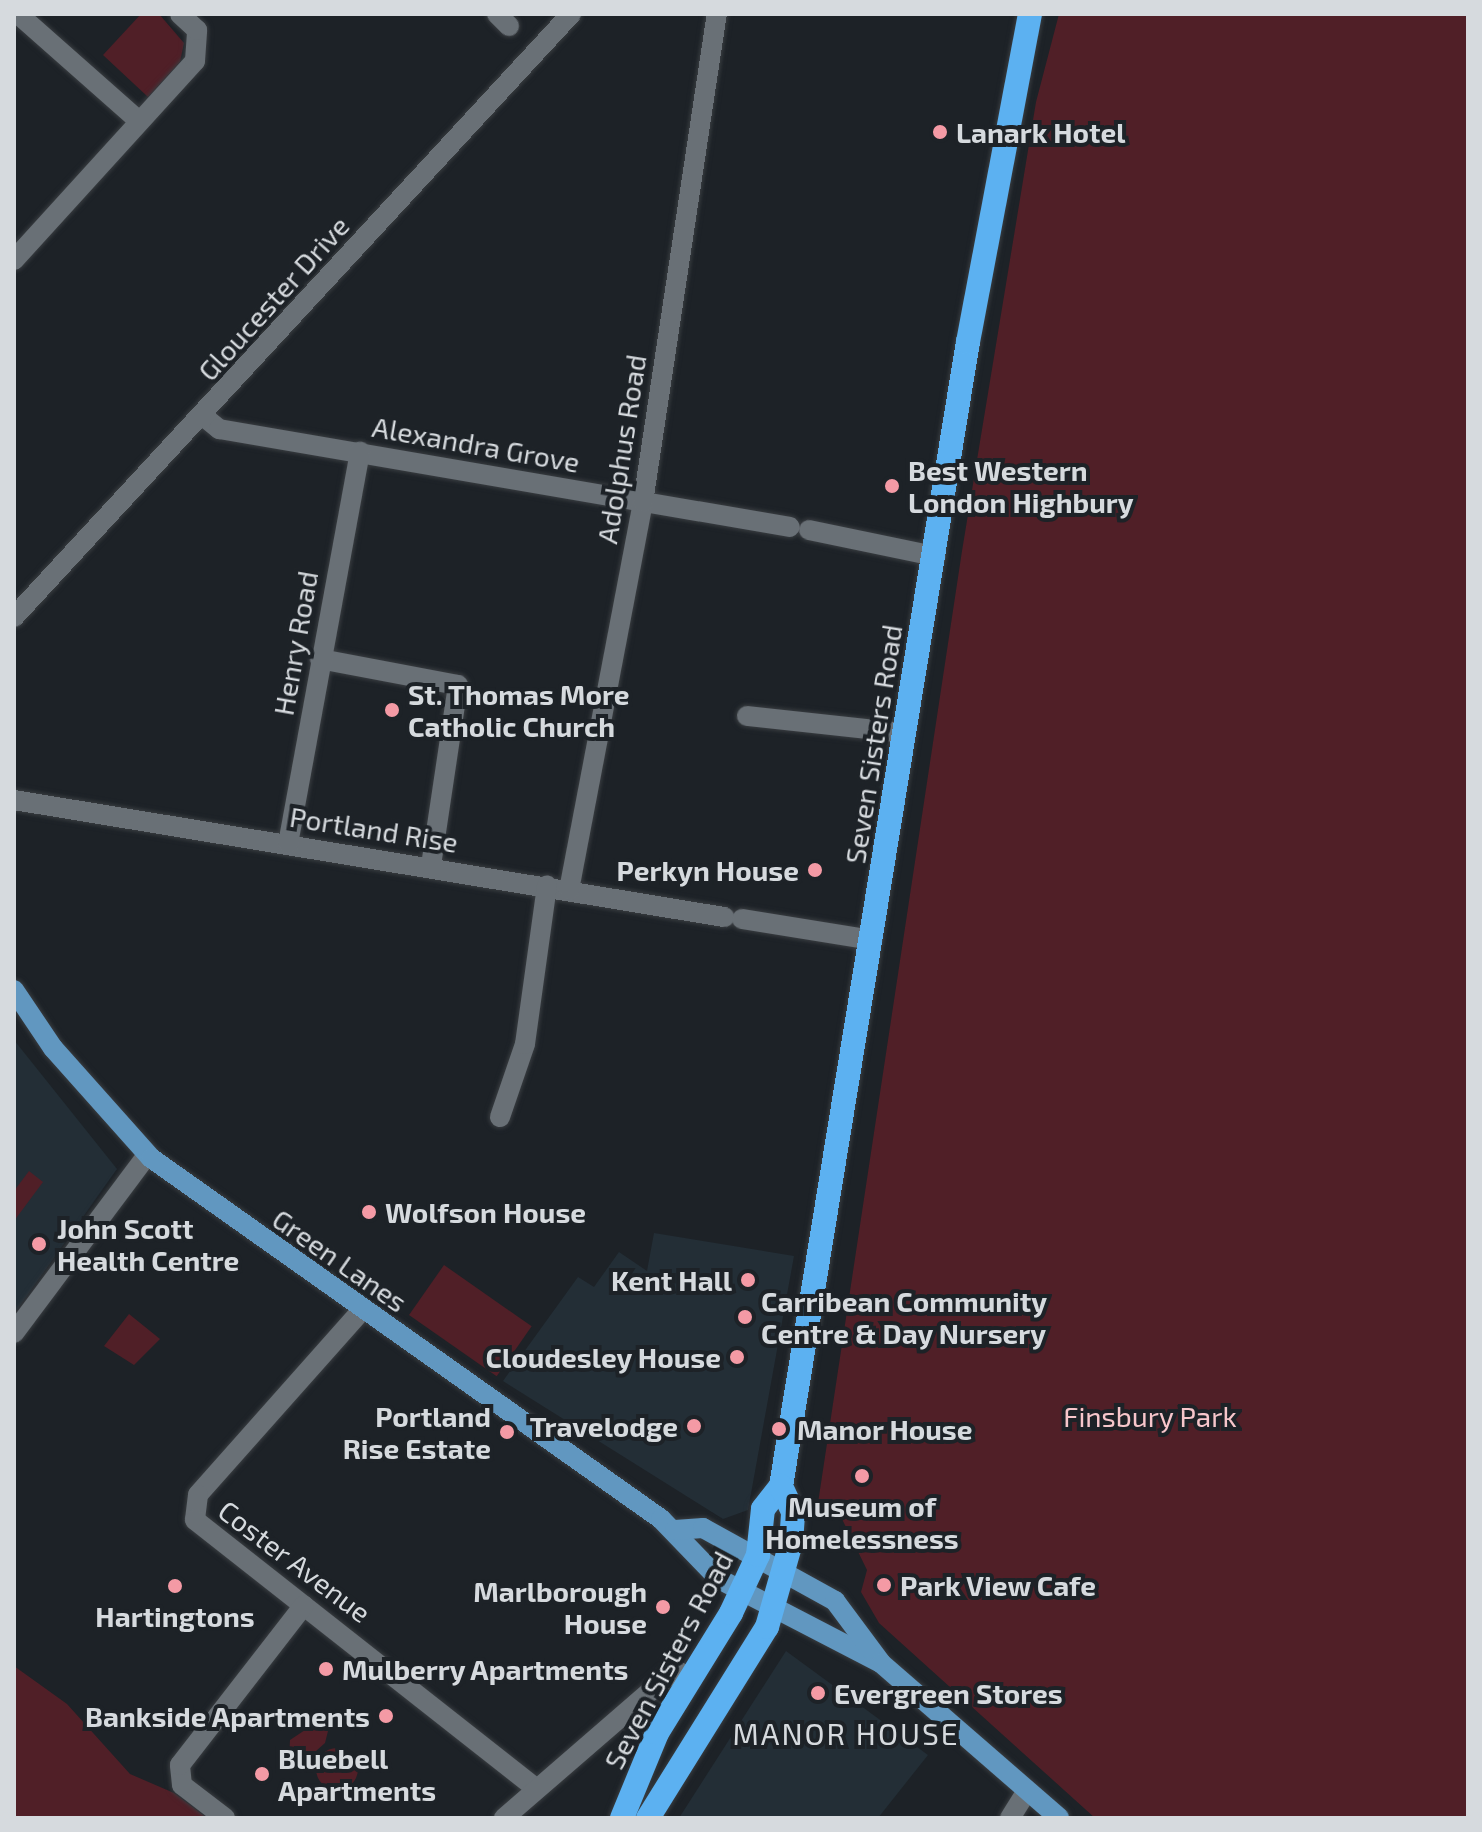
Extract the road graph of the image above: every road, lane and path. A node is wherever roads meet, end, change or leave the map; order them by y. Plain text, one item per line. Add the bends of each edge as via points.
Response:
1 (18, 14) edge
2 (180, 14) edge
3 (571, 14) edge
4 (717, 14) edge
5 (1030, 14) edge
6 (516, 32) edge
7 (139, 121) junction
8 (14, 260) edge
9 (203, 416) junction
10 (360, 452) junction
11 (643, 502) junction
12 (935, 556) junction
13 (14, 617) edge
14 (320, 659) junction
15 (747, 716) dead end
16 (904, 733) junction
17 (14, 800) edge
18 (288, 844) junction
19 (431, 866) junction
20 (547, 886) junction
21 (569, 890) junction
22 (872, 940) junction
23 (14, 990) edge
24 (500, 1117) dead end
25 (147, 1155) junction
26 (362, 1310) junction
27 (14, 1333) edge
28 (781, 1486) junction
29 (675, 1530) junction
30 (758, 1555) junction
31 (785, 1570) junction
32 (741, 1591) junction
33 (304, 1605) junction
34 (773, 1608) junction
35 (881, 1663) junction
36 (691, 1679) junction
37 (536, 1788) junction
38 (1027, 1791) junction
39 (225, 1818) edge
40 (504, 1818) edge
41 (622, 1818) edge
42 (648, 1818) edge
43 (1010, 1818) edge
44 (1059, 1818) edge

1 - 7 street
2 - 7 street via 197,30 195,61
3 - 6 street, Gloucester Drive
4 - 11 street, Adolphus Road
5 - 12 highway, Seven Sisters Road
6 - 9 street, Gloucester Drive
7 - 8 street
9 - 10 street, Alexandra Grove via 219,429
9 - 13 street, Gloucester Drive
10 - 11 street, Alexandra Grove
10 - 14 street, Henry Road
11 - 12 street, Alexandra Grove
11 - 21 street, Adolphus Road
12 - 16 highway, Seven Sisters Road
14 - 18 street, Henry Road
14 - 19 street via 458,685
15 - 16 street
16 - 22 highway, Seven Sisters Road
17 - 18 street, Portland Rise
18 - 19 street, Portland Rise
19 - 20 street, Portland Rise
20 - 21 street, Portland Rise
20 - 24 street via 525,1044
21 - 22 street, Portland Rise
22 - 28 highway, Seven Sisters Road
23 - 25 main road, Green Lanes via 53,1048
25 - 26 main road, Green Lanes
25 - 27 street
26 - 29 main road, Green Lanes
26 - 33 street, Coster Avenue via 198,1495 195,1520
28 - 30 highway, Seven Sisters Road via 763,1509
28 - 31 highway, Seven Sisters Road via 793,1512
29 - 30 main road, Green Lanes via 703,1528
29 - 32 main road, Green Lanes via 687,1554
30 - 31 main road, Green Lanes
30 - 32 highway, Seven Sisters Road
31 - 34 highway, Seven Sisters Road
31 - 35 main road, Green Lanes via 835,1601
32 - 34 main road, Green Lanes
32 - 36 highway, Seven Sisters Road
33 - 37 street, Coster Avenue
33 - 39 street via 180,1765 182,1785
34 - 35 main road, Green Lanes
34 - 42 highway, Seven Sisters Road
35 - 38 main road, Green Lanes
36 - 37 street via 679,1672 667,1677
36 - 41 highway, Seven Sisters Road via 657,1733
37 - 40 street
38 - 43 street
38 - 44 main road, Green Lanes

